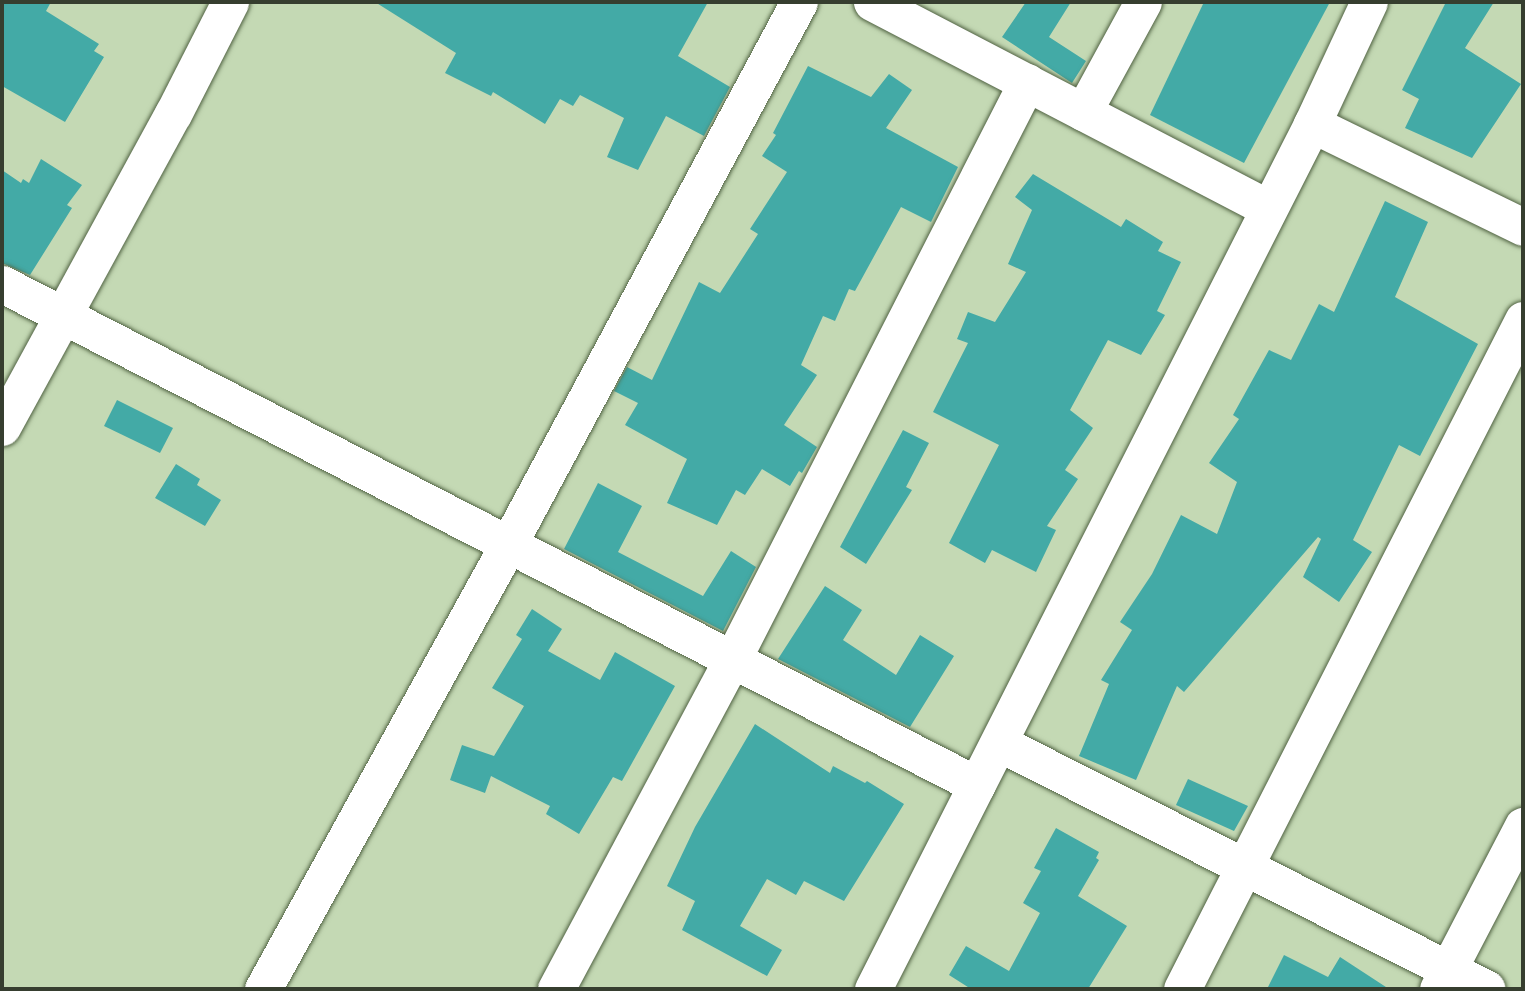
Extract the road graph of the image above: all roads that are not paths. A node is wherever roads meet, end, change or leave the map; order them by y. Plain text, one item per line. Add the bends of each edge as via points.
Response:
1 (230, 2) edge
2 (799, 2) edge
3 (872, 2) edge
4 (1143, 2) edge
5 (1369, 2) edge
6 (1027, 82) junction
7 (1083, 112) junction
8 (1312, 124) junction
9 (1267, 208) junction
10 (1523, 227) edge
11 (2, 284) edge
12 (64, 316) junction
13 (1523, 320) edge
14 (2, 427) edge
15 (509, 544) junction
16 (732, 660) junction
17 (999, 743) junction
18 (977, 785) junction
19 (1523, 826) edge
20 (1246, 867) junction
21 (1443, 980) edge
22 (263, 989) edge
23 (556, 989) edge
24 (873, 989) edge
25 (1182, 989) edge
26 (1487, 989) edge

1 - 12 street
2 - 15 street
3 - 6 street
4 - 7 street
5 - 8 street
6 - 7 street
6 - 16 street
7 - 9 street
8 - 9 street
8 - 10 street
9 - 17 street
11 - 12 street
12 - 14 street
12 - 15 street
13 - 20 street
15 - 16 street
15 - 22 street
16 - 18 street
16 - 23 street
17 - 18 street
17 - 20 street
18 - 24 street
19 - 21 street
20 - 21 street
20 - 25 street
21 - 26 street

